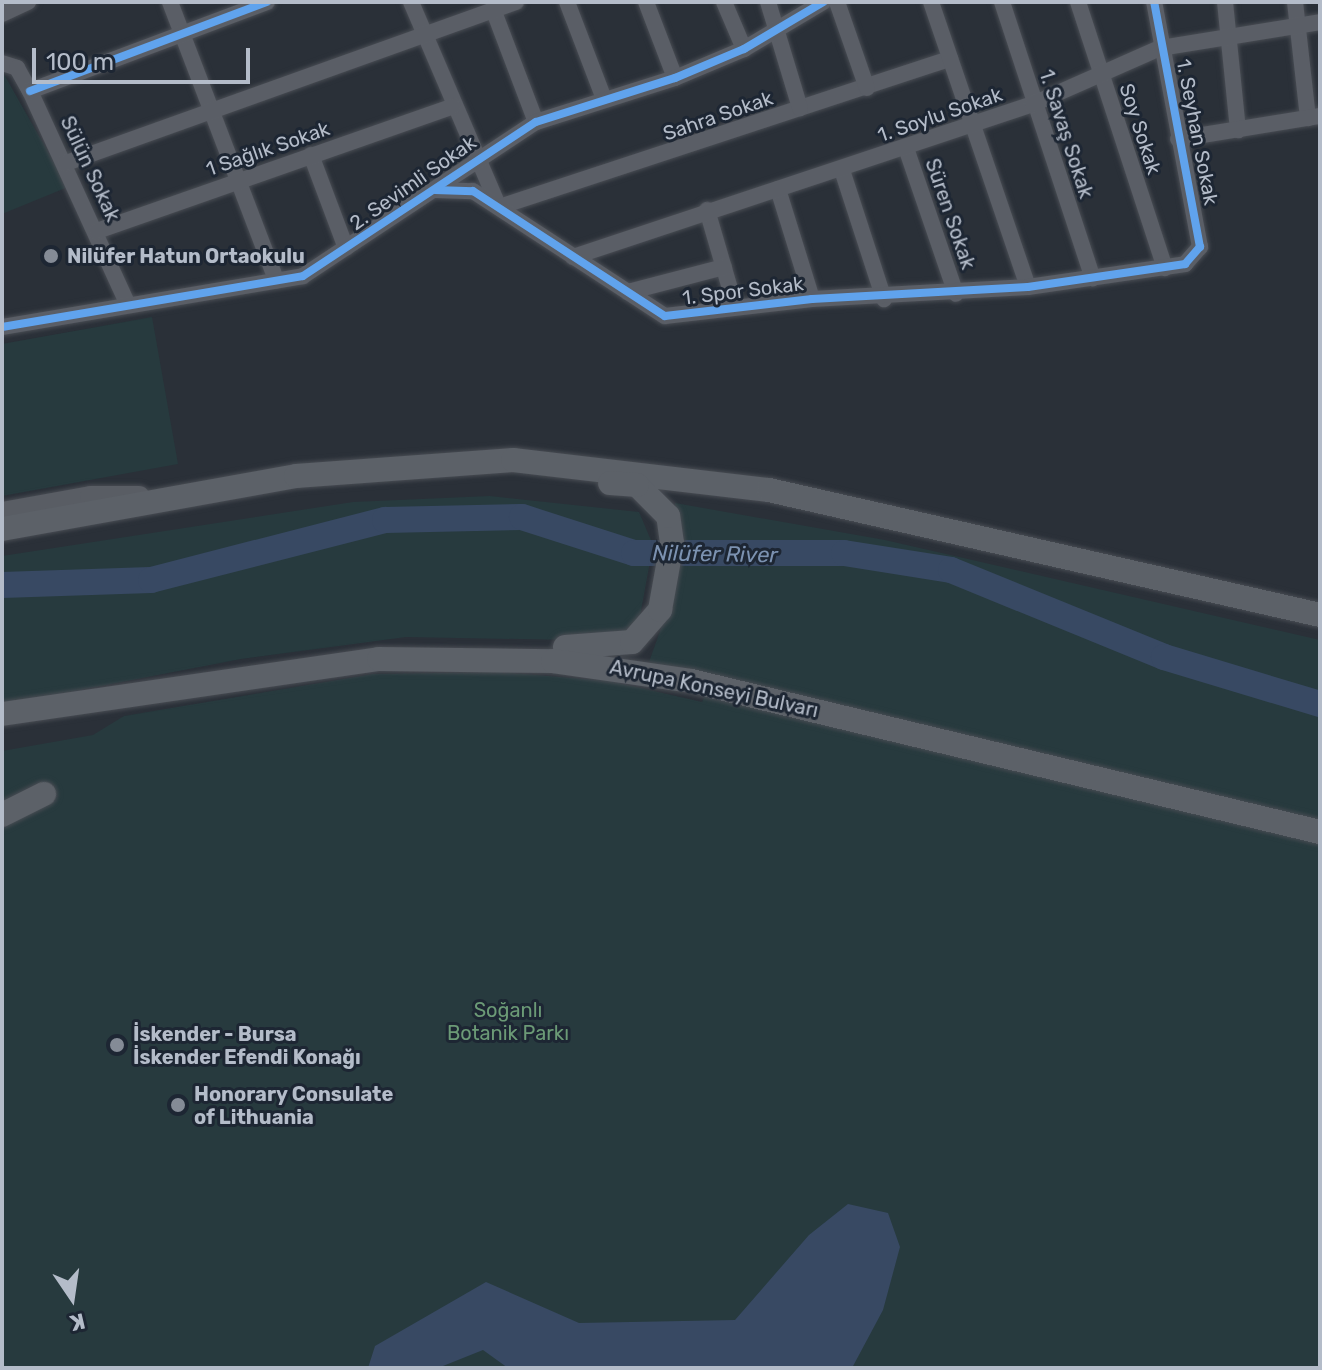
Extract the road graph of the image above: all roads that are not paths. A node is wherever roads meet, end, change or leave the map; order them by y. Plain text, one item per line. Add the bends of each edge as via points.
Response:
1 (28, 2) edge
2 (170, 2) edge
3 (267, 2) edge
4 (411, 2) edge
5 (516, 2) edge
6 (567, 2) edge
7 (646, 2) edge
8 (724, 2) edge
9 (768, 2) edge
10 (823, 2) edge
11 (837, 2) edge
12 (931, 2) edge
13 (1002, 2) edge
14 (1078, 2) edge
15 (1154, 2) edge
16 (1225, 2) edge
17 (1295, 2) edge
18 (493, 9) junction
19 (2, 14) edge
20 (1320, 22) edge
21 (1298, 24) junction
22 (423, 30) junction
23 (777, 30) junction
24 (182, 34) junction
25 (1227, 35) junction
26 (1160, 48) junction
27 (744, 49) junction
28 (950, 59) junction
29 (2, 63) edge
30 (1101, 74) junction
31 (675, 78) junction
32 (867, 88) junction
33 (30, 91) junction
34 (604, 99) junction
35 (1033, 104) junction
36 (453, 106) junction
37 (211, 108) junction
38 (800, 108) junction
39 (1314, 117) edge
40 (536, 122) junction
41 (972, 124) junction
42 (1238, 130) junction
43 (1178, 139) junction
44 (906, 148) junction
45 (311, 155) junction
46 (474, 159) junction
47 (66, 163) junction
48 (842, 170) junction
49 (238, 181) junction
50 (778, 189) junction
51 (435, 190) junction
52 (499, 207) junction
53 (707, 210) junction
54 (97, 231) junction
55 (346, 248) junction
56 (573, 257) junction
57 (1185, 264) joint
58 (724, 267) junction
59 (1165, 268) junction
60 (1093, 278) junction
61 (276, 280) junction
62 (1028, 287) junction
63 (628, 292) junction
64 (956, 294) junction
65 (812, 299) junction
66 (884, 299) junction
67 (128, 305) junction
68 (735, 306) junction
69 (2, 327) edge
70 (296, 476) junction
71 (165, 496) junction
72 (2, 513) edge
73 (2, 529) edge
74 (1320, 615) edge
75 (236, 680) junction
76 (2, 714) edge
77 (2, 803) edge
78 (2, 815) edge
79 (1320, 832) edge

1 - 19 street
2 - 24 street
3 - 24 street
4 - 22 street
5 - 18 street
6 - 34 street
7 - 31 street
8 - 27 street
9 - 23 street
10 - 23 street, 2. Sevimli Sokak
11 - 32 street
12 - 28 street
13 - 35 street, 1. Savaş Sokak
14 - 30 street, Soy Sokak
15 - 26 street, 1. Seyhan Sokak
16 - 25 street
17 - 21 street
18 - 22 street
18 - 40 street
20 - 21 street, 1. Soylu Sokak
21 - 25 street, 1. Soylu Sokak
21 - 39 street
22 - 36 street
22 - 37 street
23 - 27 street, 2. Sevimli Sokak
23 - 38 street
24 - 33 street
24 - 37 street
25 - 26 street, 1. Soylu Sokak
25 - 42 street
26 - 30 street, 1. Soylu Sokak
26 - 43 street, 1. Seyhan Sokak
27 - 31 street, 2. Sevimli Sokak
28 - 32 street, Sahra Sokak
28 - 41 street
29 - 33 street, Sülün Sokak via 17,68
30 - 35 street, 1. Soylu Sokak
30 - 59 street, Soy Sokak
31 - 34 street, 2. Sevimli Sokak
32 - 38 street, Sahra Sokak
33 - 47 street, Sülün Sokak
34 - 40 street, 2. Sevimli Sokak
35 - 41 street, 1. Soylu Sokak
35 - 60 street, 1. Savaş Sokak
36 - 45 street, 1 Sağlık Sokak
36 - 46 street
37 - 47 street
37 - 49 street
38 - 52 street, Sahra Sokak
39 - 42 street
40 - 46 street, 2. Sevimli Sokak
41 - 44 street, 1. Soylu Sokak
41 - 62 street
42 - 43 street
43 - 57 street, 1. Seyhan Sokak via 1200,247
44 - 48 street, 1. Soylu Sokak
44 - 64 street, Süren Sokak
45 - 49 street, 1 Sağlık Sokak
45 - 55 street
46 - 51 street, 2. Sevimli Sokak
46 - 52 street
47 - 54 street, Sülün Sokak
48 - 50 street, 1. Soylu Sokak
48 - 66 street
49 - 54 street, 1 Sağlık Sokak
49 - 61 street
50 - 53 street, 1. Soylu Sokak
50 - 65 street
51 - 52 street, 1. Spor Sokak via 473,191
51 - 55 street, 2. Sevimli Sokak
52 - 56 street, 1. Spor Sokak
53 - 56 street, 1. Soylu Sokak
53 - 58 street
54 - 67 street, Sülün Sokak
55 - 61 street, 2. Sevimli Sokak via 303,276
56 - 63 street, 1. Spor Sokak
57 - 59 street, 1. Spor Sokak
58 - 63 street
58 - 68 street
59 - 60 street, 1. Spor Sokak
60 - 62 street, 1. Spor Sokak
61 - 67 street, 2. Sevimli Sokak
62 - 64 street, 1. Spor Sokak
63 - 68 street, 1. Spor Sokak via 665,316
64 - 66 street, 1. Spor Sokak
65 - 66 street, 1. Spor Sokak
65 - 68 street, 1. Spor Sokak
67 - 69 street, 2. Sevimli Sokak
70 - 71 main road
70 - 74 main road via 513,460 632,469 769,490
70 - 75 main road via 549,476 637,485 668,516 672,543 660,610 646,634 611,649 413,644 337,651
71 - 72 main road via 91,497
71 - 73 main road
75 - 76 main road, Avrupa Konseyi Bulvarı
75 - 79 main road, Avrupa Konseyi Bulvarı via 443,655 620,667
77 - 78 main road via 44,794

